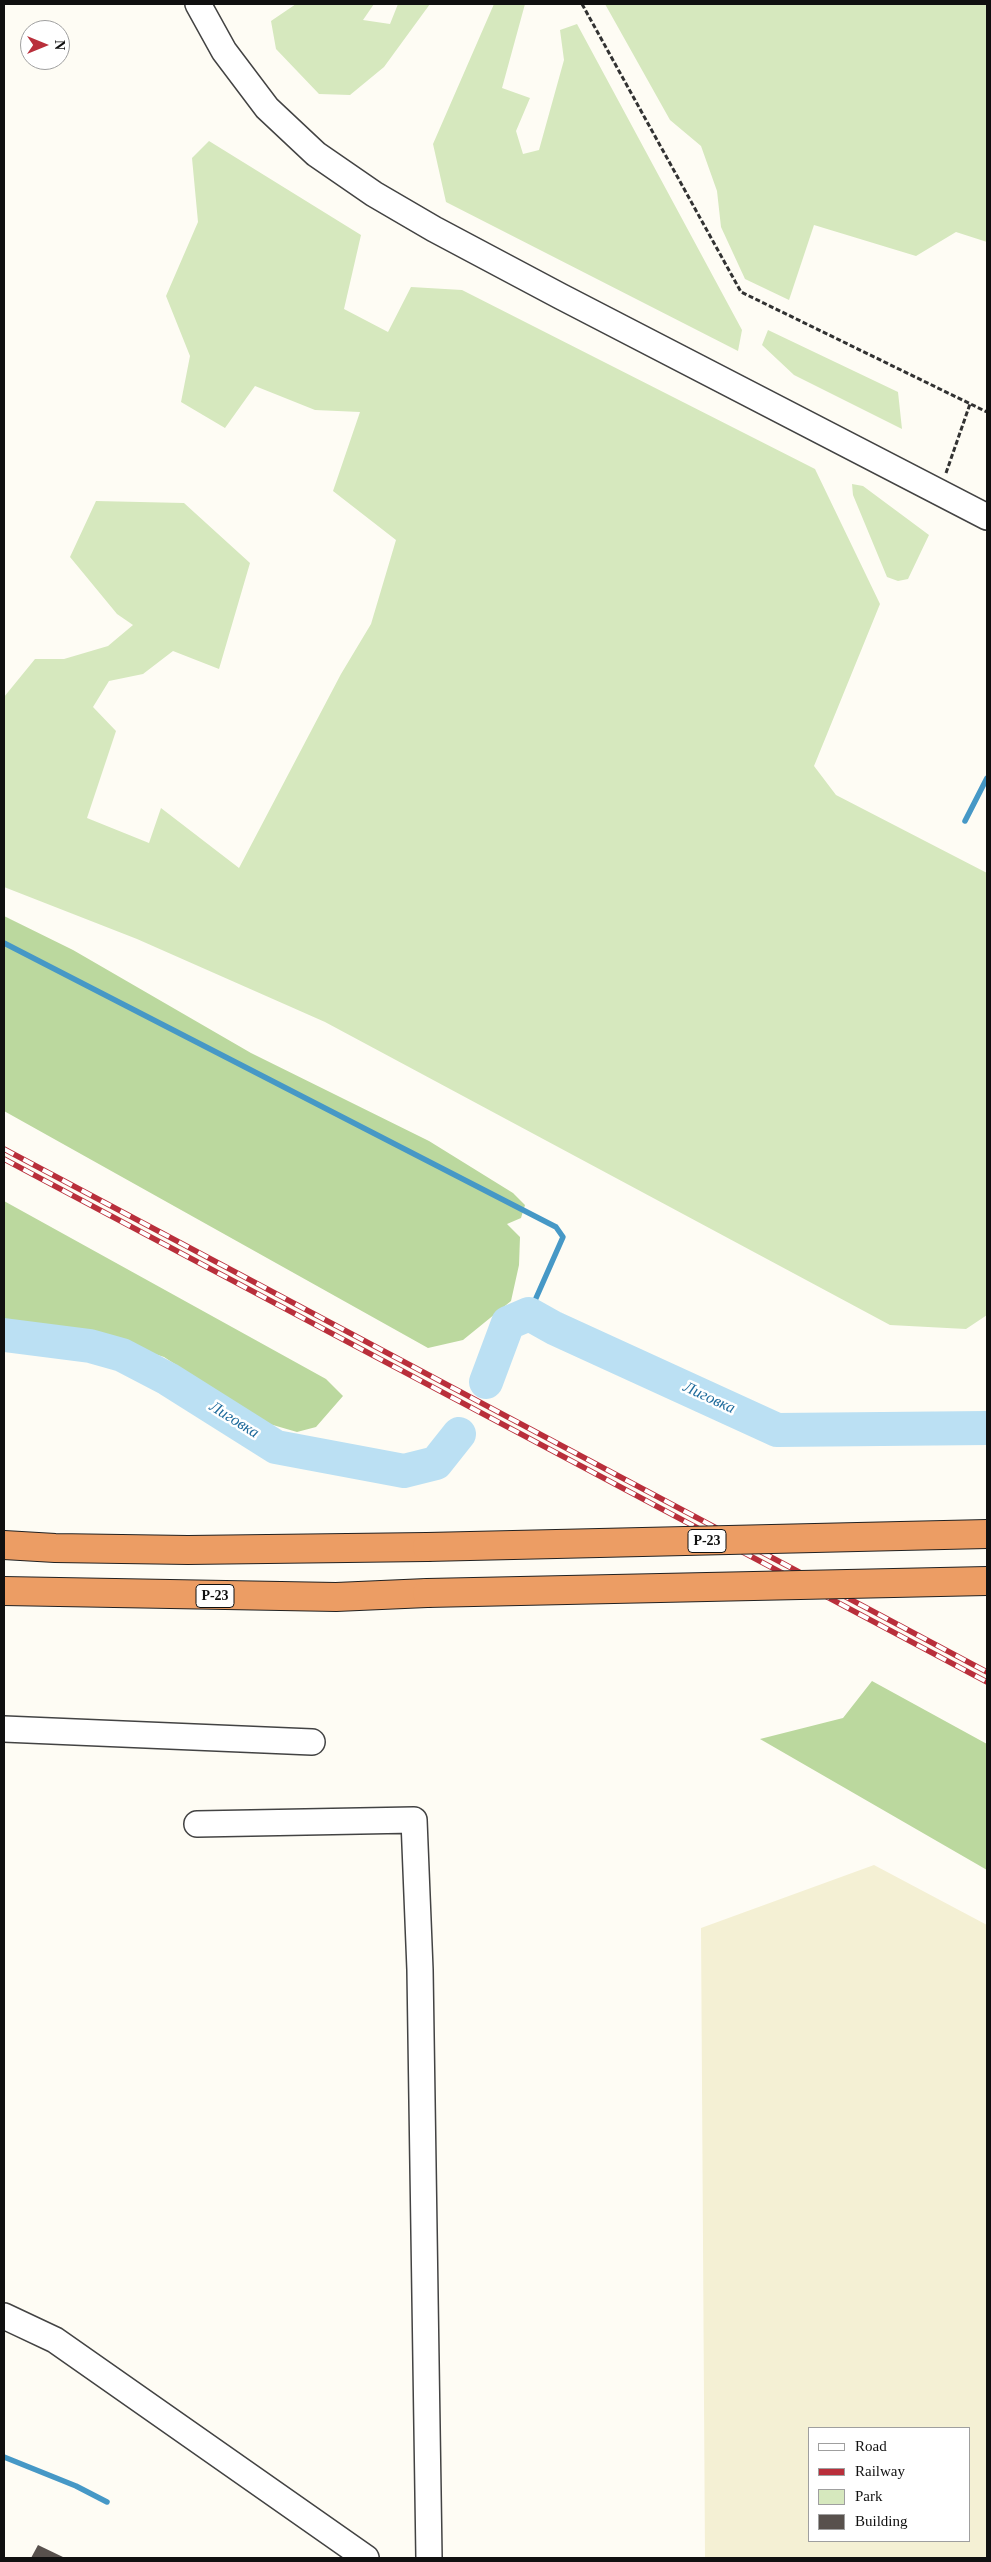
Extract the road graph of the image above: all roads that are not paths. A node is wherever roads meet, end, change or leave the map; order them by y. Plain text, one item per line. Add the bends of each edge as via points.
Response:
1 (198, 4) edge
2 (987, 517) edge
3 (987, 1534) edge
4 (4, 1545) edge
5 (987, 1581) edge
6 (4, 1591) edge
7 (4, 1729) edge
8 (312, 1742) dead end
9 (197, 1824) dead end
10 (4, 2316) edge
11 (366, 2558) edge
12 (429, 2558) edge

1 - 2 street via 224,51 267,108 316,154 374,194 551,292
3 - 4 highway, Р-23, bridge via 188,1550
5 - 6 highway, Р-23, bridge via 336,1597
7 - 8 street
9 - 12 street via 414,1820 420,1980
10 - 11 street via 55,2340

